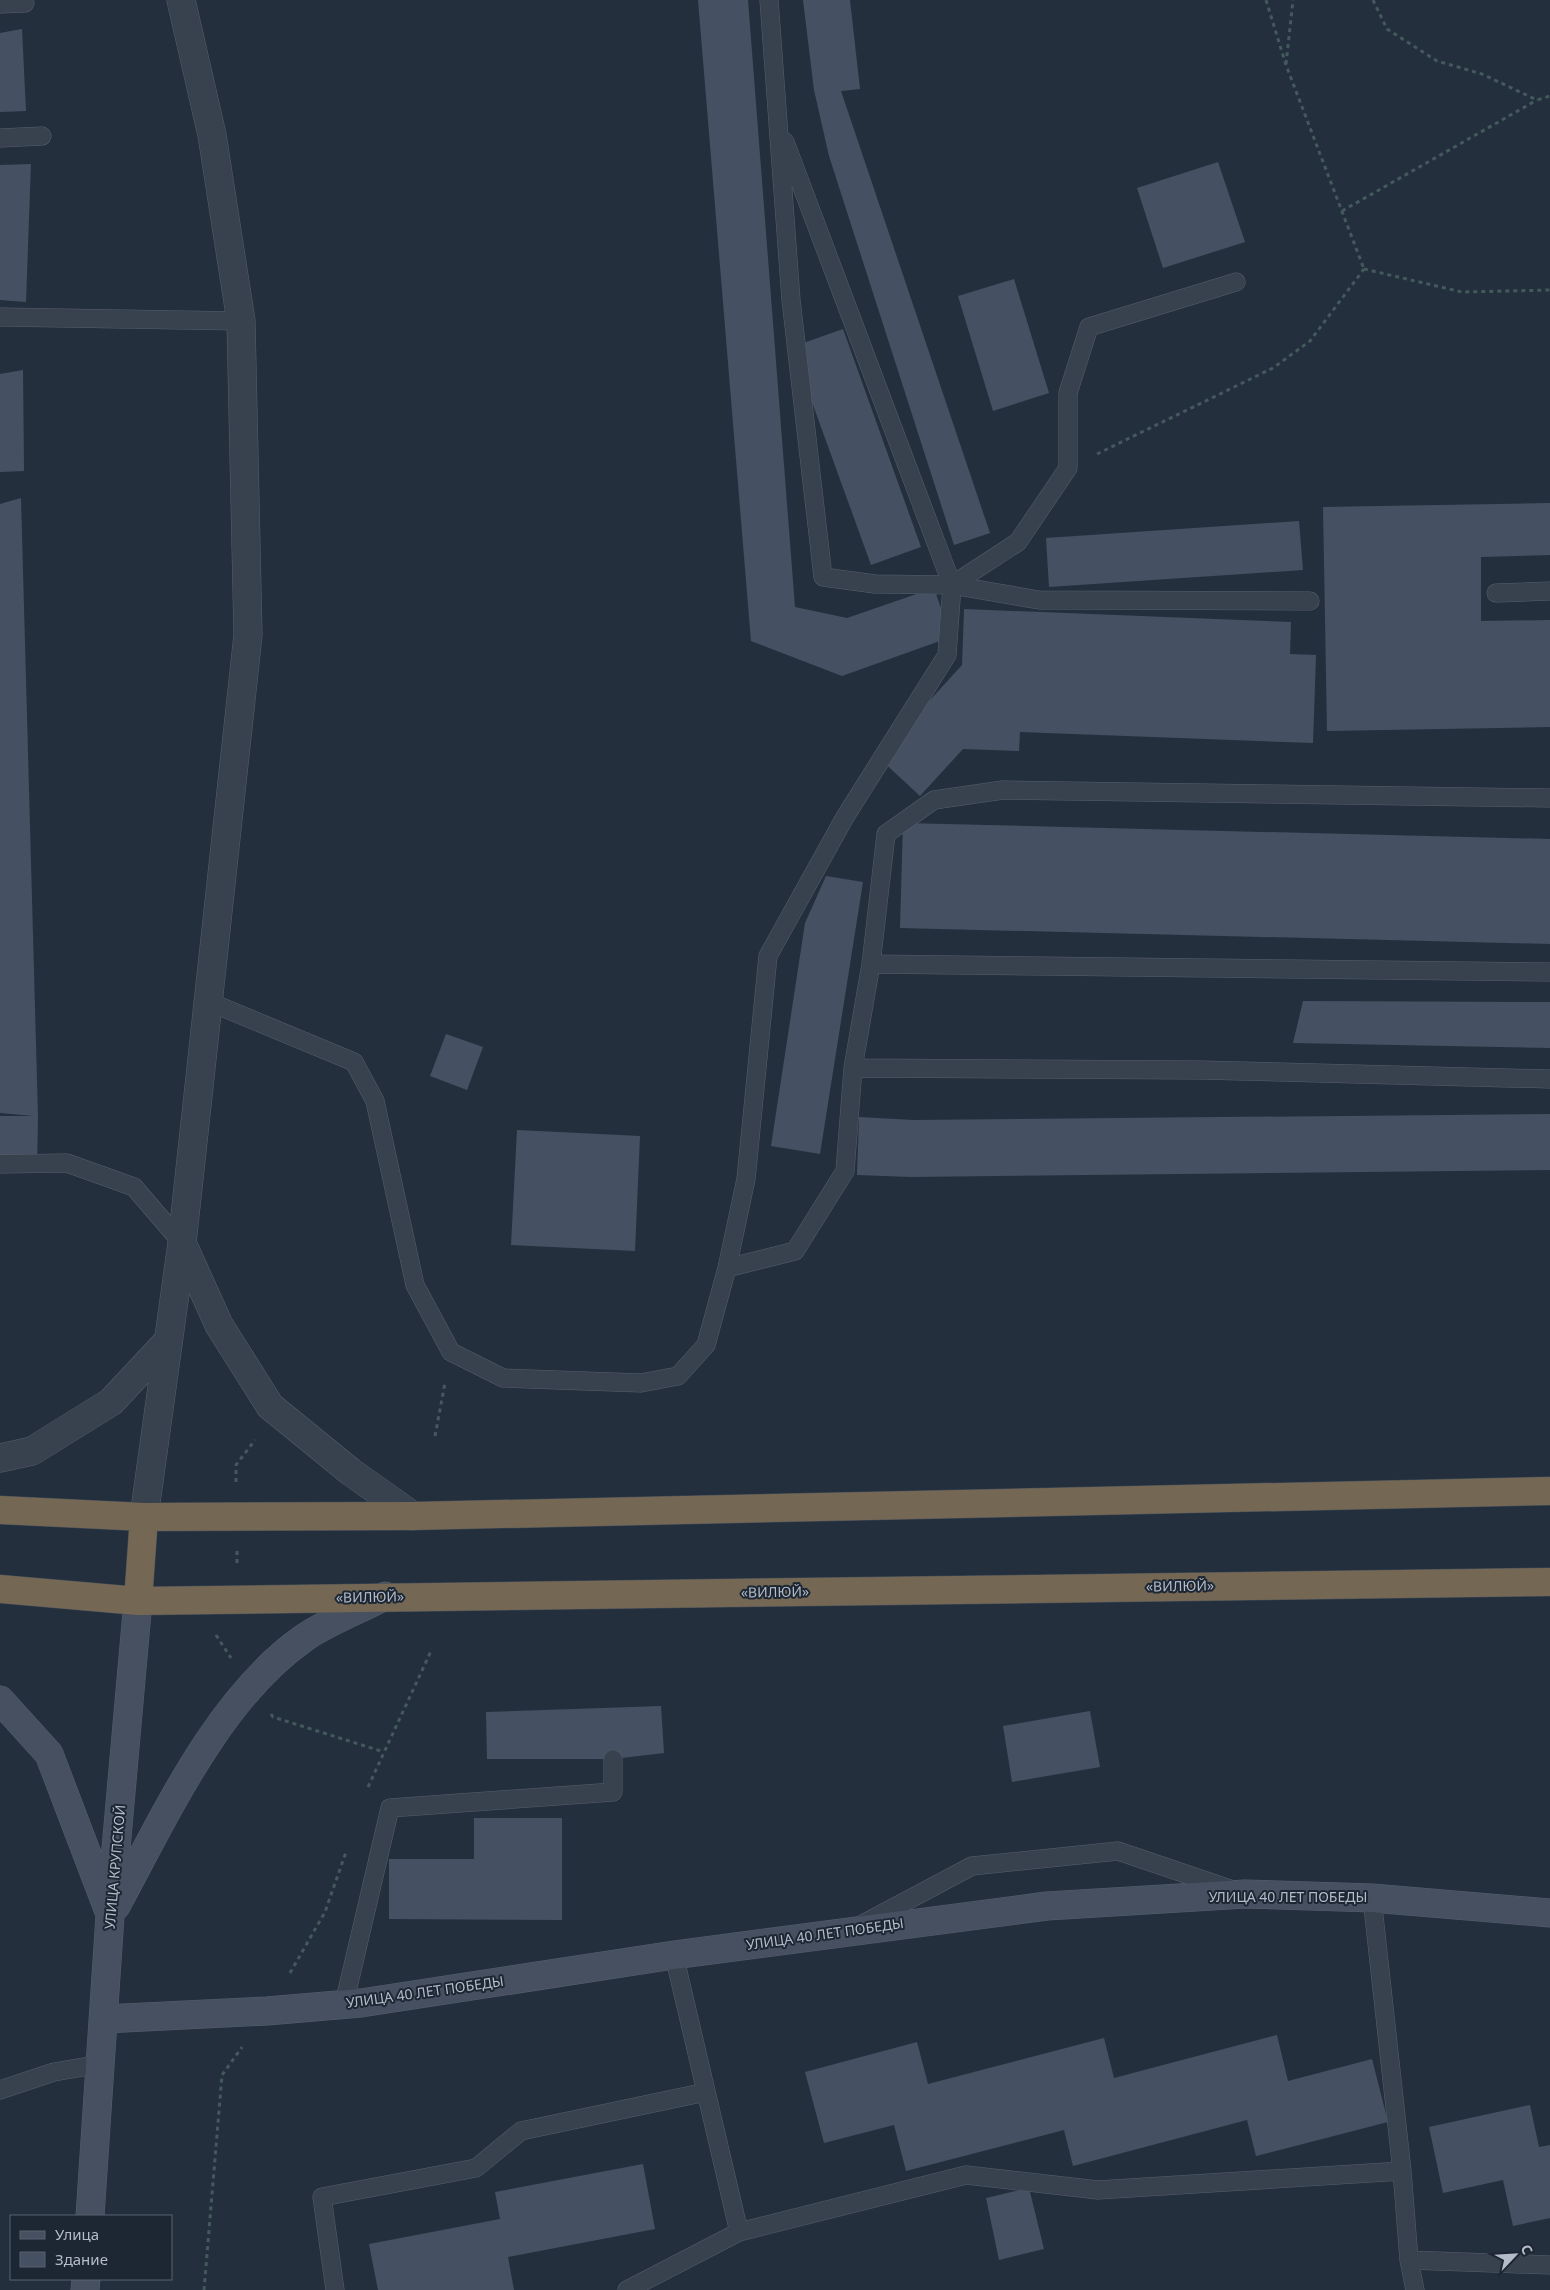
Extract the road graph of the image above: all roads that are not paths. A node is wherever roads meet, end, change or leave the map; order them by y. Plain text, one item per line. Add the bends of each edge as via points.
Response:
1 (181, 0) edge
2 (769, 0) edge
3 (25, 3) dead end
4 (0, 4) edge
5 (778, 122) junction
6 (42, 136) dead end
7 (0, 138) edge
8 (1236, 282) dead end
9 (0, 317) edge
10 (241, 321) junction
11 (952, 585) junction
12 (1550, 591) edge
13 (1496, 593) dead end
14 (1310, 601) dead end
15 (1550, 798) edge
16 (871, 964) junction
17 (1550, 972) edge
18 (207, 1001) junction
19 (853, 1068) junction
20 (1550, 1079) edge
21 (0, 1164) edge
22 (182, 1243) junction
23 (727, 1268) junction
24 (168, 1341) junction
25 (0, 1458) edge
26 (1550, 1491) edge
27 (0, 1510) edge
28 (413, 1516) junction
29 (144, 1517) junction
30 (1550, 1582) edge
31 (0, 1589) edge
32 (385, 1596) junction
33 (138, 1601) junction
34 (0, 1700) edge
35 (613, 1759) dead end
36 (1245, 1894) junction
37 (1372, 1898) junction
38 (1550, 1913) edge
39 (110, 1916) junction
40 (850, 1930) junction
41 (674, 1955) junction
42 (344, 2004) junction
43 (104, 2019) junction
44 (101, 2064) junction
45 (0, 2090) edge
46 (706, 2092) junction
47 (1402, 2172) junction
48 (90, 2215) edge
49 (739, 2232) junction
50 (1409, 2260) junction
51 (1550, 2265) edge
52 (335, 2290) edge
53 (627, 2290) edge
54 (1415, 2290) edge

1 - 10 street via 212,135
2 - 5 lane
3 - 4 lane
5 - 11 lane
5 - 11 lane via 791,300 823,577 875,584
6 - 7 lane
8 - 11 lane via 1089,327 1068,393 1068,468 1018,542
9 - 10 lane
10 - 18 street via 248,635
11 - 14 lane via 1040,600
11 - 23 lane via 947,655 845,817 768,956 746,1179
12 - 13 lane
15 - 16 lane via 1003,790 934,800 886,834
16 - 17 lane
16 - 19 lane
18 - 22 street
18 - 23 lane via 354,1062 375,1101 415,1285 451,1352 503,1378 640,1383 678,1376 706,1345
19 - 20 lane via 1199,1070
19 - 23 lane via 845,1171 795,1251
21 - 22 lane via 67,1163 134,1187
22 - 24 street
22 - 28 street via 219,1325 270,1406 351,1472
24 - 25 street via 111,1402 32,1451
24 - 29 street
26 - 28 highway
27 - 29 highway
28 - 29 highway
29 - 33 highway, УЛИЦА КРУПСКОЙ
30 - 32 highway, «ВИЛЮЙ»
31 - 33 highway, «ВИЛЮЙ»
32 - 33 highway, «ВИЛЮЙ»
32 - 39 street via 304,1638 250,1685 198,1756
33 - 39 street, УЛИЦА КРУПСКОЙ
34 - 39 street via 49,1754
35 - 42 lane via 613,1792 390,1808
36 - 37 street, УЛИЦА 40 ЛЕТ ПОБЕДЫ
36 - 40 street, УЛИЦА 40 ЛЕТ ПОБЕДЫ via 1047,1906
36 - 40 lane via 1118,1851 972,1866
37 - 38 street, УЛИЦА 40 ЛЕТ ПОБЕДЫ
37 - 47 lane
39 - 43 street, УЛИЦА КРУПСКОЙ
40 - 41 street, УЛИЦА 40 ЛЕТ ПОБЕДЫ
41 - 42 street, УЛИЦА 40 ЛЕТ ПОБЕДЫ
41 - 46 lane
42 - 43 street, УЛИЦА 40 ЛЕТ ПОБЕДЫ
43 - 44 street, УЛИЦА КРУПСКОЙ
44 - 45 lane via 54,2072
44 - 48 street, УЛИЦА КРУПСКОЙ
46 - 49 lane
46 - 52 lane via 521,2131 476,2168 322,2197
47 - 49 lane via 1098,2190 966,2175
47 - 50 lane
49 - 53 lane
50 - 51 lane
50 - 54 lane

